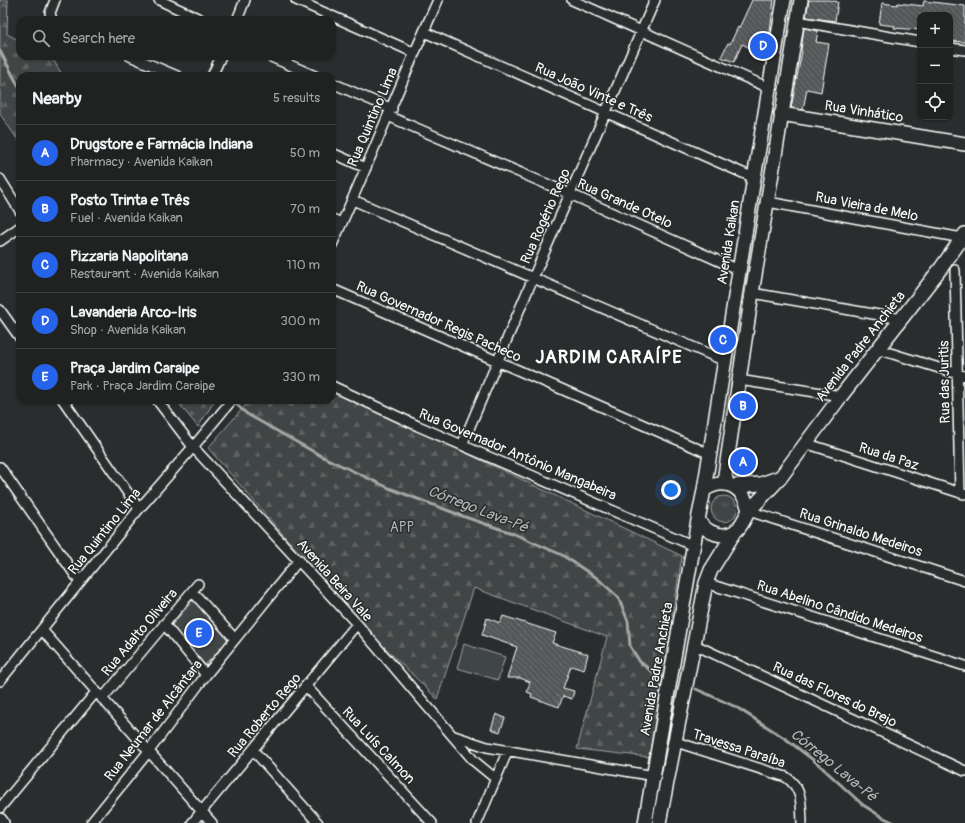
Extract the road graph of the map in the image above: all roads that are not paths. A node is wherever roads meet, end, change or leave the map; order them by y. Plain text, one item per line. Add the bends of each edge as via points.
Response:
1 (55, 0) edge
2 (159, 0) edge
3 (245, 0) edge
4 (296, 0) edge
5 (438, 0) edge
6 (572, 0) edge
7 (655, 0) edge
8 (784, 0) edge
9 (801, 0) edge
10 (51, 16) edge
11 (193, 16) edge
12 (238, 16) edge
13 (332, 16) edge
14 (336, 18) edge
15 (797, 21) junction
16 (642, 31) junction
17 (424, 32) junction
18 (917, 41) edge
19 (953, 48) edge
20 (965, 50) edge
21 (415, 53) junction
22 (139, 60) edge
23 (219, 60) edge
24 (278, 60) edge
25 (168, 72) edge
26 (214, 72) edge
27 (306, 72) edge
28 (336, 85) edge
29 (769, 88) junction
30 (765, 111) junction
31 (606, 112) junction
32 (390, 113) junction
33 (781, 114) junction
34 (965, 144) edge
35 (336, 155) edge
36 (366, 168) junction
37 (754, 178) junction
38 (0, 179) edge
39 (570, 194) junction
40 (353, 200) junction
41 (768, 202) junction
42 (16, 205) edge
43 (336, 221) edge
44 (342, 223) junction
45 (16, 230) edge
46 (336, 236) edge
47 (963, 236) edge
48 (0, 241) edge
49 (941, 268) junction
50 (740, 270) junction
51 (955, 270) junction
52 (965, 273) edge
53 (533, 278) junction
54 (336, 291) edge
55 (752, 293) junction
56 (0, 310) edge
57 (902, 319) junction
58 (16, 332) edge
59 (877, 350) junction
60 (725, 361) junction
61 (498, 362) junction
62 (961, 375) edge
63 (739, 380) junction
64 (336, 388) edge
65 (841, 396) junction
66 (66, 404) edge
67 (160, 404) edge
68 (229, 404) edge
69 (805, 443) junction
70 (462, 445) junction
71 (193, 447) junction
72 (710, 454) junction
73 (0, 467) edge
74 (780, 478) junction
75 (730, 485) junction
76 (704, 490) junction
77 (962, 494) edge
78 (139, 509) junction
79 (749, 511) junction
80 (698, 520) junction
81 (736, 530) junction
82 (694, 546) junction
83 (299, 560) junction
84 (965, 581) edge
85 (80, 582) junction
86 (706, 583) junction
87 (198, 584) dead end
88 (192, 592) junction
89 (164, 624) junction
90 (357, 624) junction
91 (42, 630) junction
92 (235, 639) junction
93 (693, 644) junction
94 (965, 666) edge
95 (206, 675) junction
96 (0, 681) edge
97 (306, 686) junction
98 (99, 696) junction
99 (452, 736) junction
100 (676, 742) junction
101 (253, 750) junction
102 (508, 750) junction
103 (149, 752) junction
104 (965, 770) edge
105 (654, 776) junction
106 (496, 779) junction
107 (0, 808) edge
108 (202, 811) junction
109 (0, 820) edge
110 (2, 823) edge
111 (91, 823) edge
112 (192, 823) edge
113 (212, 823) edge
114 (318, 823) edge
115 (432, 823) edge
116 (478, 823) edge
117 (645, 823) edge
118 (659, 823) edge
119 (802, 823) edge

1 - 10 street
2 - 11 street
3 - 12 street
4 - 13 street
5 - 17 street, Rua Quintino Lima
6 - 16 street
7 - 16 street, Rua Rogério Rego
8 - 29 street, Avenida Kaikan
9 - 15 street
14 - 21 street
15 - 18 street
15 - 33 street
16 - 29 street
16 - 31 street, Rua Rogério Rego
17 - 21 street, Rua Quintino Lima
17 - 31 street, Rua João Vinte e Três
19 - 20 street
21 - 32 street, Rua Quintino Lima
22 - 25 street
23 - 26 street
24 - 27 street
28 - 32 street, Rua Grande Otelo
29 - 30 street, Avenida Kaikan
30 - 33 street
30 - 37 street, Avenida Kaikan
31 - 37 street, Rua João Vinte e Três
31 - 39 street, Rua Rogério Rego
32 - 36 street, Rua Quintino Lima
32 - 39 street, Rua Grande Otelo
33 - 34 street, Rua Vinhático
33 - 41 street
35 - 36 street
36 - 40 street, Rua Quintino Lima
37 - 50 street, Avenida Kaikan
38 - 42 street
39 - 50 street, Rua Grande Otelo
39 - 53 street, Rua Rogério Rego
40 - 44 street, Rua Quintino Lima
40 - 53 street
41 - 47 street, Rua Vieira de Melo
41 - 55 street
43 - 44 street
44 - 46 street, Rua Quintino Lima
45 - 48 street
47 - 49 street, Avenida Padre Anchieta
49 - 51 street
49 - 57 street, Avenida Padre Anchieta
50 - 60 street, Avenida Kaikan
51 - 52 street
51 - 62 street, Rua das Juritis
53 - 60 street
53 - 61 street, Rua Rogério Rego
54 - 61 street, Rua Governador Regis Pacheco
55 - 57 street
55 - 63 street
56 - 58 street
57 - 59 street, Avenida Padre Anchieta
59 - 62 street
59 - 65 street, Avenida Padre Anchieta
60 - 72 street, Avenida Kaikan
61 - 70 street, Rua Rogério Rego
61 - 72 street, Rua Governador Regis Pacheco
62 - 77 street, Rua das Juritis
63 - 65 street
63 - 75 street via 725,475
64 - 70 street, Rua Governador Antônio Mangabeira
65 - 69 street, Avenida Padre Anchieta
66 - 78 street
67 - 71 street, Avenida Beira Vale
68 - 71 street, Rua Quintino Lima
69 - 74 street, Avenida Padre Anchieta
69 - 77 street, Rua da Paz
70 - 82 street, Rua Governador Antônio Mangabeira
71 - 78 street, Rua Quintino Lima
71 - 83 street, Avenida Beira Vale
72 - 76 street, Avenida Kaikan
73 - 85 street
74 - 75 street via 761,484
74 - 79 street, Avenida Padre Anchieta
75 - 76 street via 716,483
75 - 79 street via 743,495
76 - 80 street, Avenida Padre Anchieta
78 - 85 street, Rua Quintino Lima
79 - 81 street, Avenida Padre Anchieta
79 - 84 street, Rua Grinaldo Medeiros
80 - 81 street via 714,533 728,534
80 - 82 street, Avenida Padre Anchieta
81 - 86 street, Avenida Padre Anchieta
82 - 105 street, Avenida Padre Anchieta
83 - 90 street, Avenida Beira Vale
83 - 92 street, Rua Neumar de Alcântara
85 - 91 street, Rua Quintino Lima
86 - 93 street, Avenida Padre Anchieta
86 - 94 street, Rua Abelino Cândido Medeiros
87 - 88 street, Rua Adalto Oliveira
88 - 89 street, Rua Adalto Oliveira
88 - 92 street
89 - 95 street
89 - 98 street, Rua Adalto Oliveira
90 - 97 street, Rua Roberto Rego
90 - 99 street, Avenida Beira Vale
91 - 96 street, Rua Quintino Lima
91 - 98 street
92 - 95 street, Rua Neumar de Alcântara
93 - 100 street, Avenida Padre Anchieta
93 - 104 street, Rua das Flores do Brejo
95 - 103 street, Rua Neumar de Alcântara
97 - 101 street, Rua Roberto Rego
97 - 115 street, Rua Luís Calmon
98 - 103 street
98 - 107 street, Rua Adalto Oliveira
99 - 102 street via 478,745
99 - 106 street, Avenida Beira Vale via 474,761
100 - 118 street, Avenida Padre Anchieta
100 - 119 street, Travessa Paraíba via 778,774 793,783 798,790
101 - 108 street, Rua Roberto Rego
101 - 114 street
102 - 105 street
102 - 106 street
103 - 108 street
103 - 111 street, Rua Neumar de Alcântara
105 - 117 street, Avenida Padre Anchieta
106 - 116 street
108 - 112 street, Rua Roberto Rego
108 - 113 street
109 - 110 street

